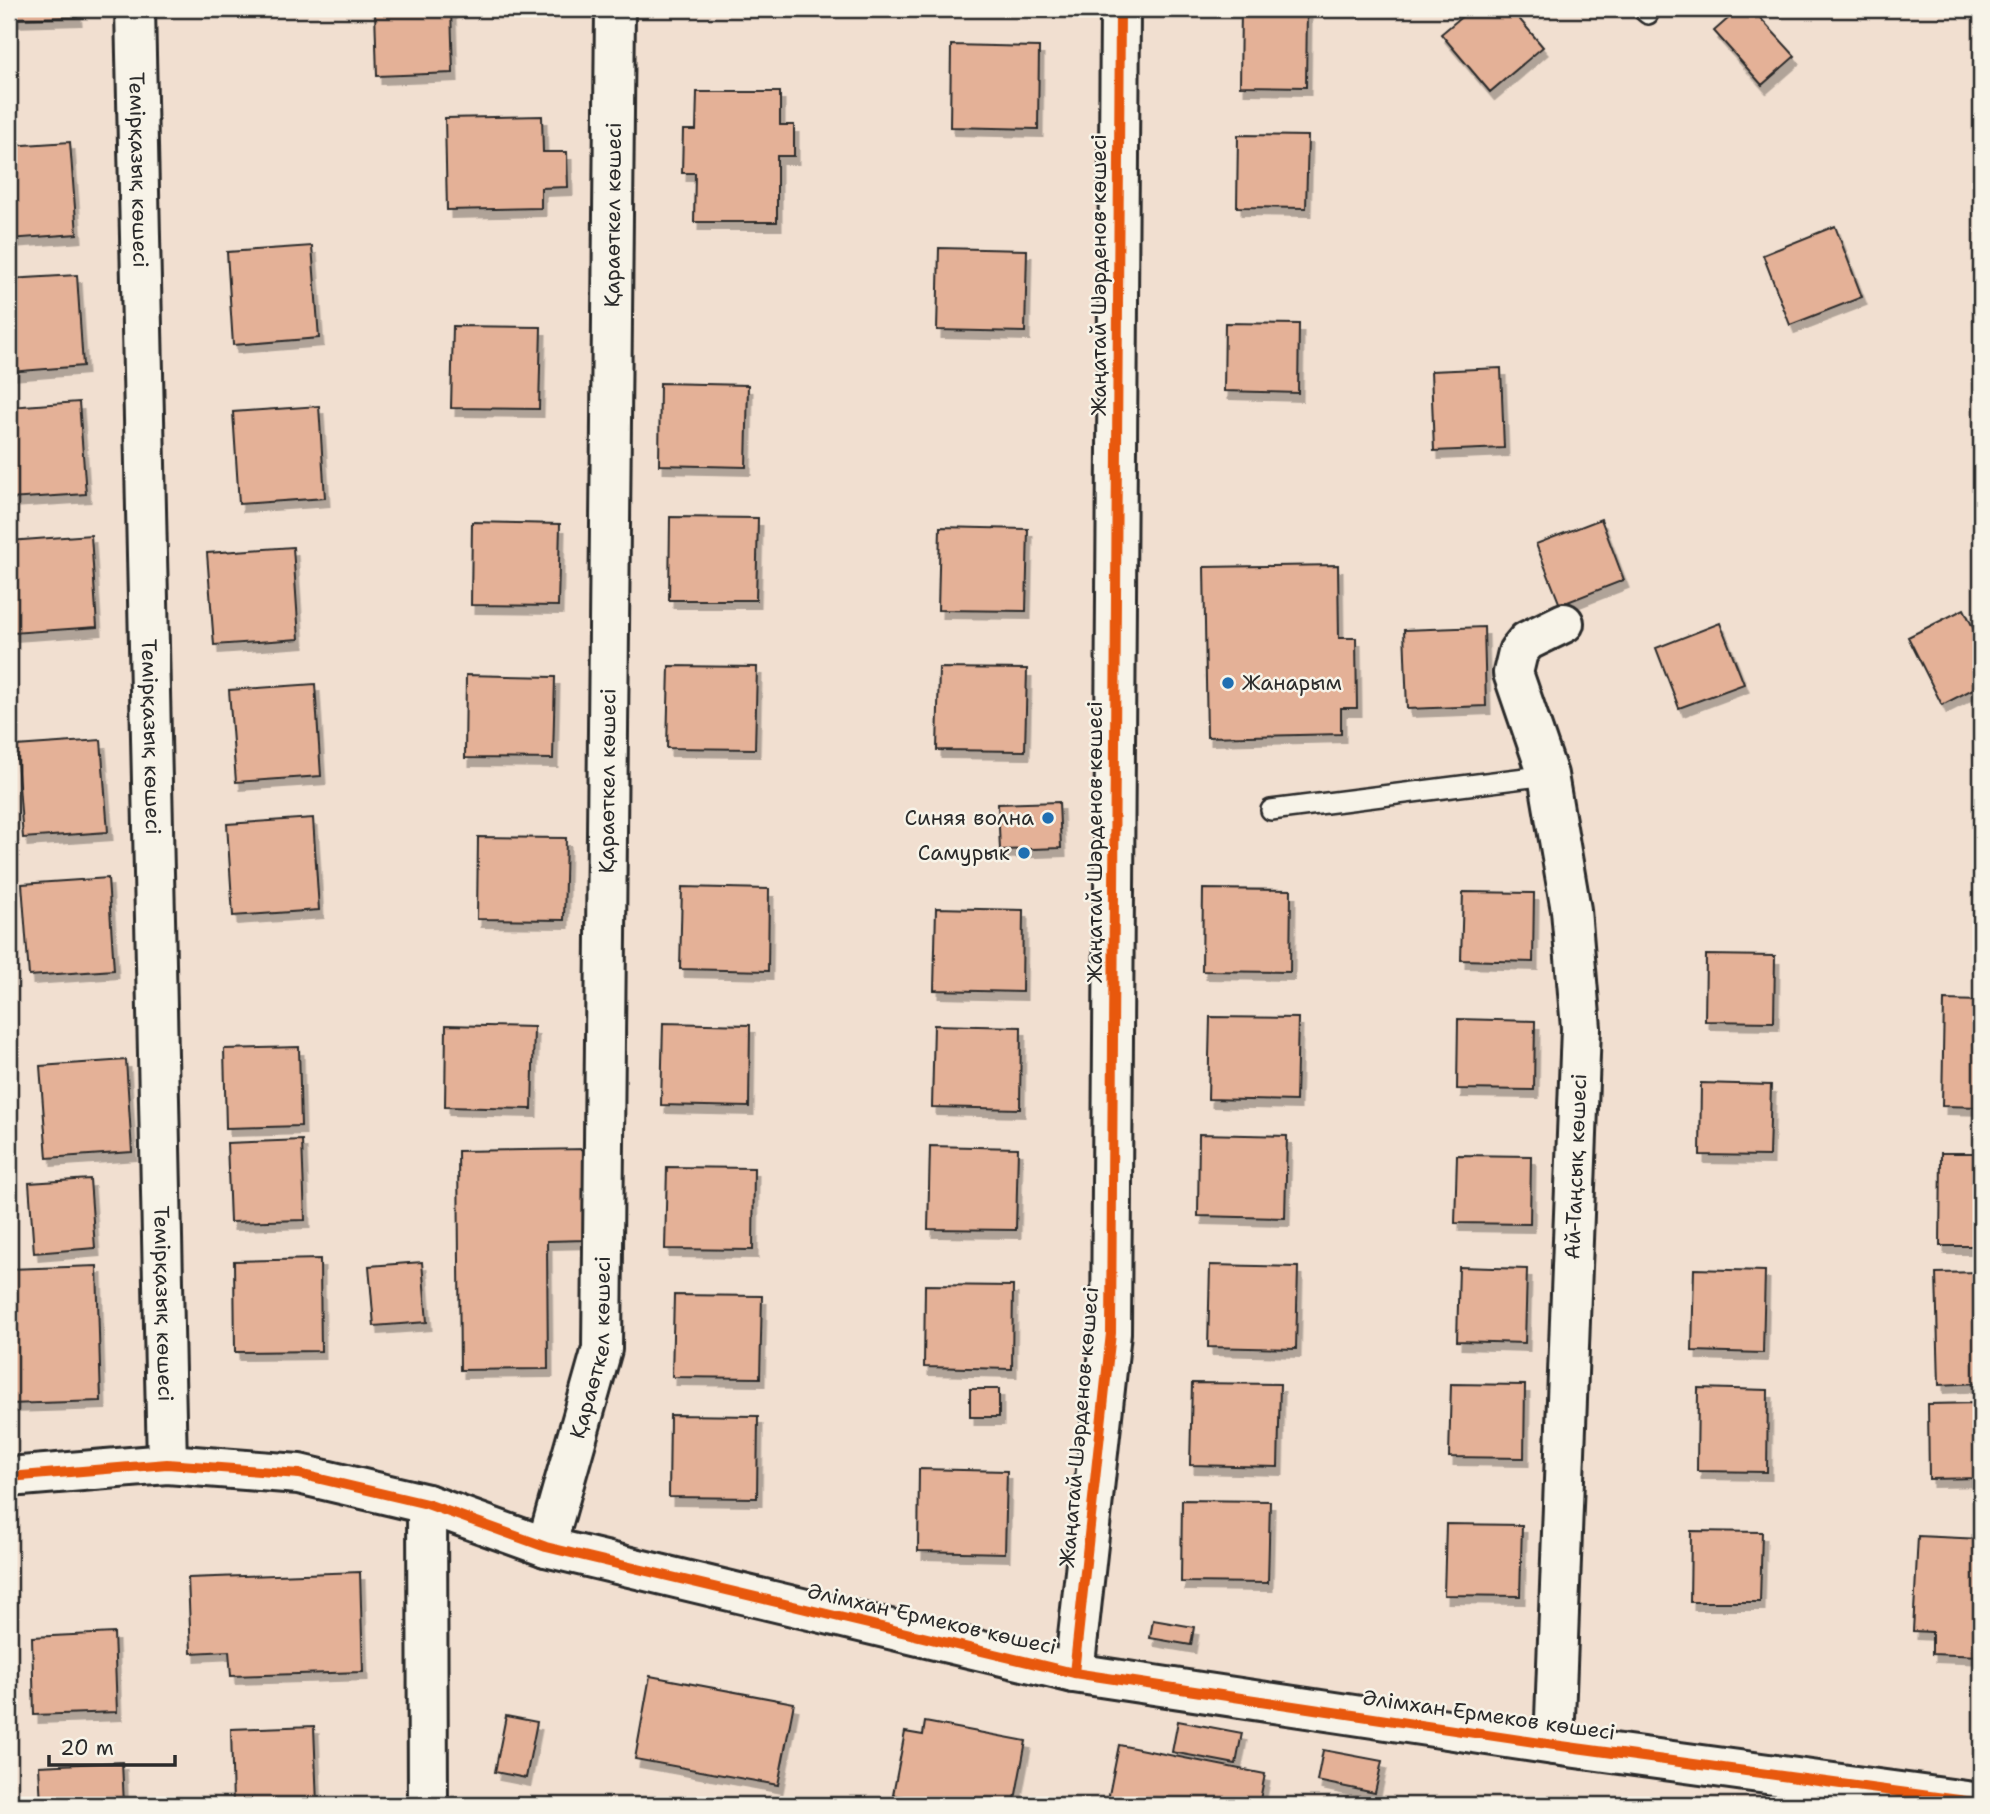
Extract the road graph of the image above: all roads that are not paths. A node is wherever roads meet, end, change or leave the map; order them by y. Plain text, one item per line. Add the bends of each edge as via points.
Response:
1 (135, 9) edge
2 (615, 9) edge
3 (1120, 9) edge
4 (1564, 623) dead end
5 (1548, 775) junction
6 (1271, 810) dead end
7 (167, 1464) junction
8 (9, 1477) edge
9 (427, 1504) junction
10 (546, 1547) junction
11 (1074, 1673) junction
12 (1554, 1745) junction
13 (1981, 1803) edge
14 (428, 1805) edge

1 - 7 street, Темірқазық көшесі
2 - 10 street, Қараөткел көшесі via 602,1349
3 - 11 street, Жаңатай Шәрденов көшесі via 1111,1333
4 - 5 street, Ай-Таңсық көшесі via 1527,641 1518,652 1513,673
5 - 6 lane
5 - 12 street, Ай-Таңсық көшесі via 1571,910 1581,1028
7 - 8 street, Әлімхан Ермеков көшесі
7 - 9 street, Әлімхан Ермеков көшесі via 299,1474
9 - 10 street, Әлімхан Ермеков көшесі
9 - 14 street
10 - 11 street, Әлімхан Ермеков көшесі
11 - 12 street, Әлімхан Ермеков көшесі
12 - 13 street, Әлімхан Ермеков көшесі

